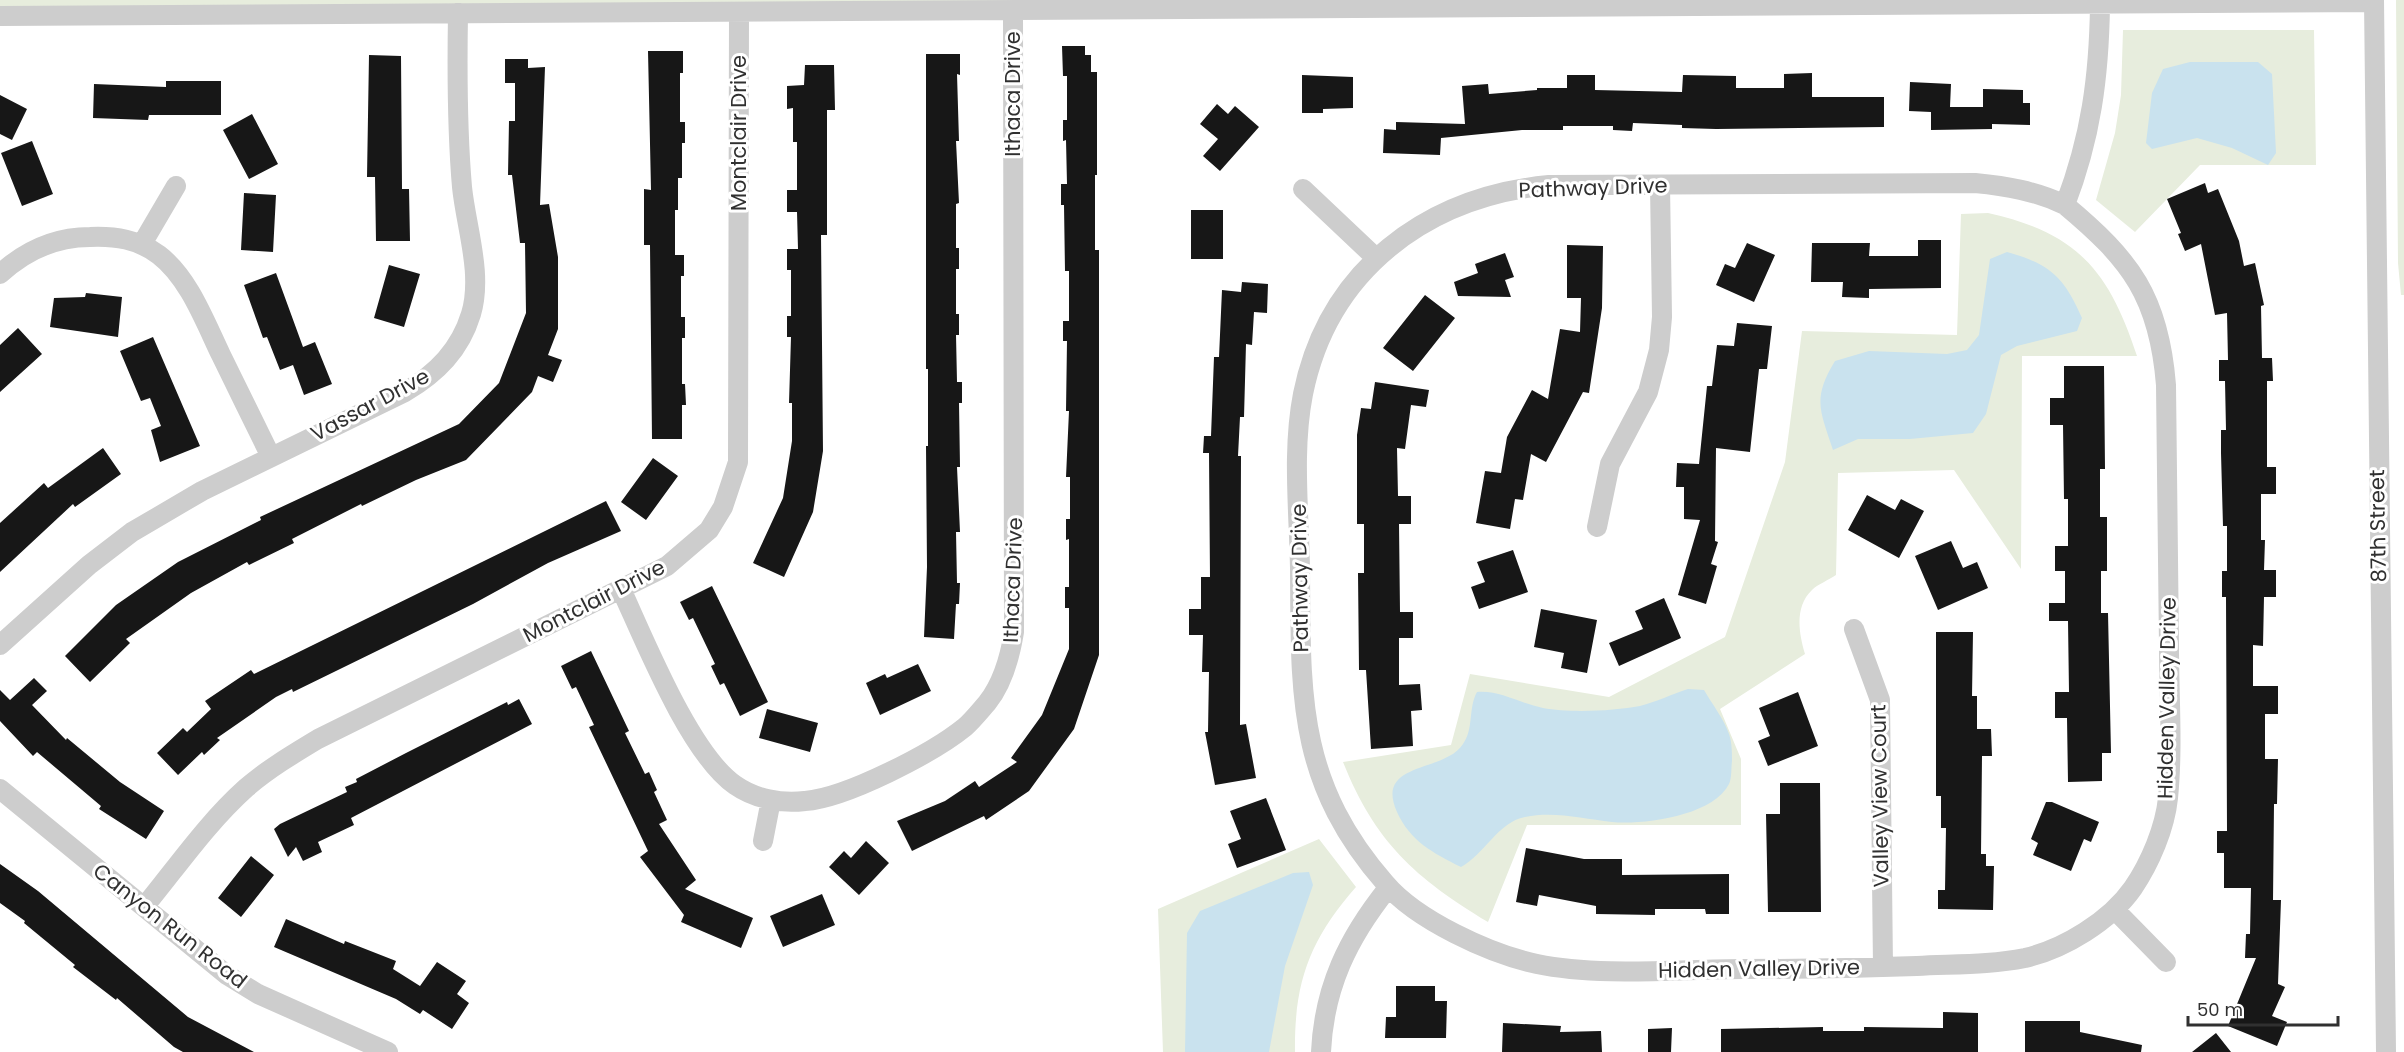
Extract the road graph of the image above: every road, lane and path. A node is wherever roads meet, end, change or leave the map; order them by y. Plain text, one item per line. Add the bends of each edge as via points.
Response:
1 (2374, 1) edge
2 (2100, 5) junction
3 (1012, 11) junction
4 (739, 12) junction
5 (458, 13) junction
6 (0, 16) edge
7 (1660, 185) junction
8 (176, 186) dead end
9 (1303, 189) dead end
10 (2065, 205) junction
11 (142, 244) junction
12 (1376, 258) junction
13 (2, 269) edge
14 (271, 457) junction
15 (1597, 527) dead end
16 (621, 589) junction
17 (1854, 629) dead end
18 (0, 645) edge
19 (0, 789) edge
20 (771, 800) junction
21 (763, 841) dead end
22 (1388, 888) junction
23 (144, 907) junction
24 (2115, 910) junction
25 (2166, 962) dead end
26 (1883, 967) junction
27 (388, 1052) edge
28 (1322, 1052) edge
29 (2385, 1052) edge

1 - 2 street
1 - 29 street, 87th Street
2 - 3 street
2 - 10 street via 2099,71 2090,127
3 - 4 street
3 - 20 street, Ithaca Drive via 1015,573 1014,632 1006,668 988,702 966,726 938,746 837,795 806,801
4 - 5 street
4 - 16 street, Montclair Drive via 738,462 723,507 709,530 668,566
5 - 6 street
5 - 14 street, Vassar Drive via 458,135 475,276 471,313 463,334 452,354 429,377
7 - 10 street, Pathway Drive via 1975,183 2044,195
7 - 12 street, Pathway Drive via 1549,185 1496,193 1468,201 1423,223
7 - 15 street via 1659,350 1647,392 1610,464
8 - 11 street
9 - 12 street
10 - 24 street, Hidden Valley Drive via 2115,249 2139,283 2159,334 2166,385 2168,799 2157,841 2134,886
11 - 13 street via 112,237 75,237 49,243
11 - 14 street via 170,265 185,286
12 - 22 street, Pathway Drive via 1328,323 1304,390 1298,449 1301,682 1311,750 1335,812
14 - 18 street, Vassar Drive via 132,532
16 - 20 street, Ithaca Drive via 706,756 735,785
16 - 23 street, Montclair Drive via 281,761 246,788 215,820
17 - 26 street, Valley View Court via 1880,700
19 - 23 street, Canyon Run Road
20 - 21 street
22 - 26 street, Hidden Valley Drive via 1456,934 1494,951 1549,966 1625,970
22 - 28 street via 1343,954 1325,1008
23 - 27 street, Canyon Run Road via 228,975 258,994
24 - 25 street
24 - 26 street, Hidden Valley Drive via 2064,943 2027,957 1992,963

